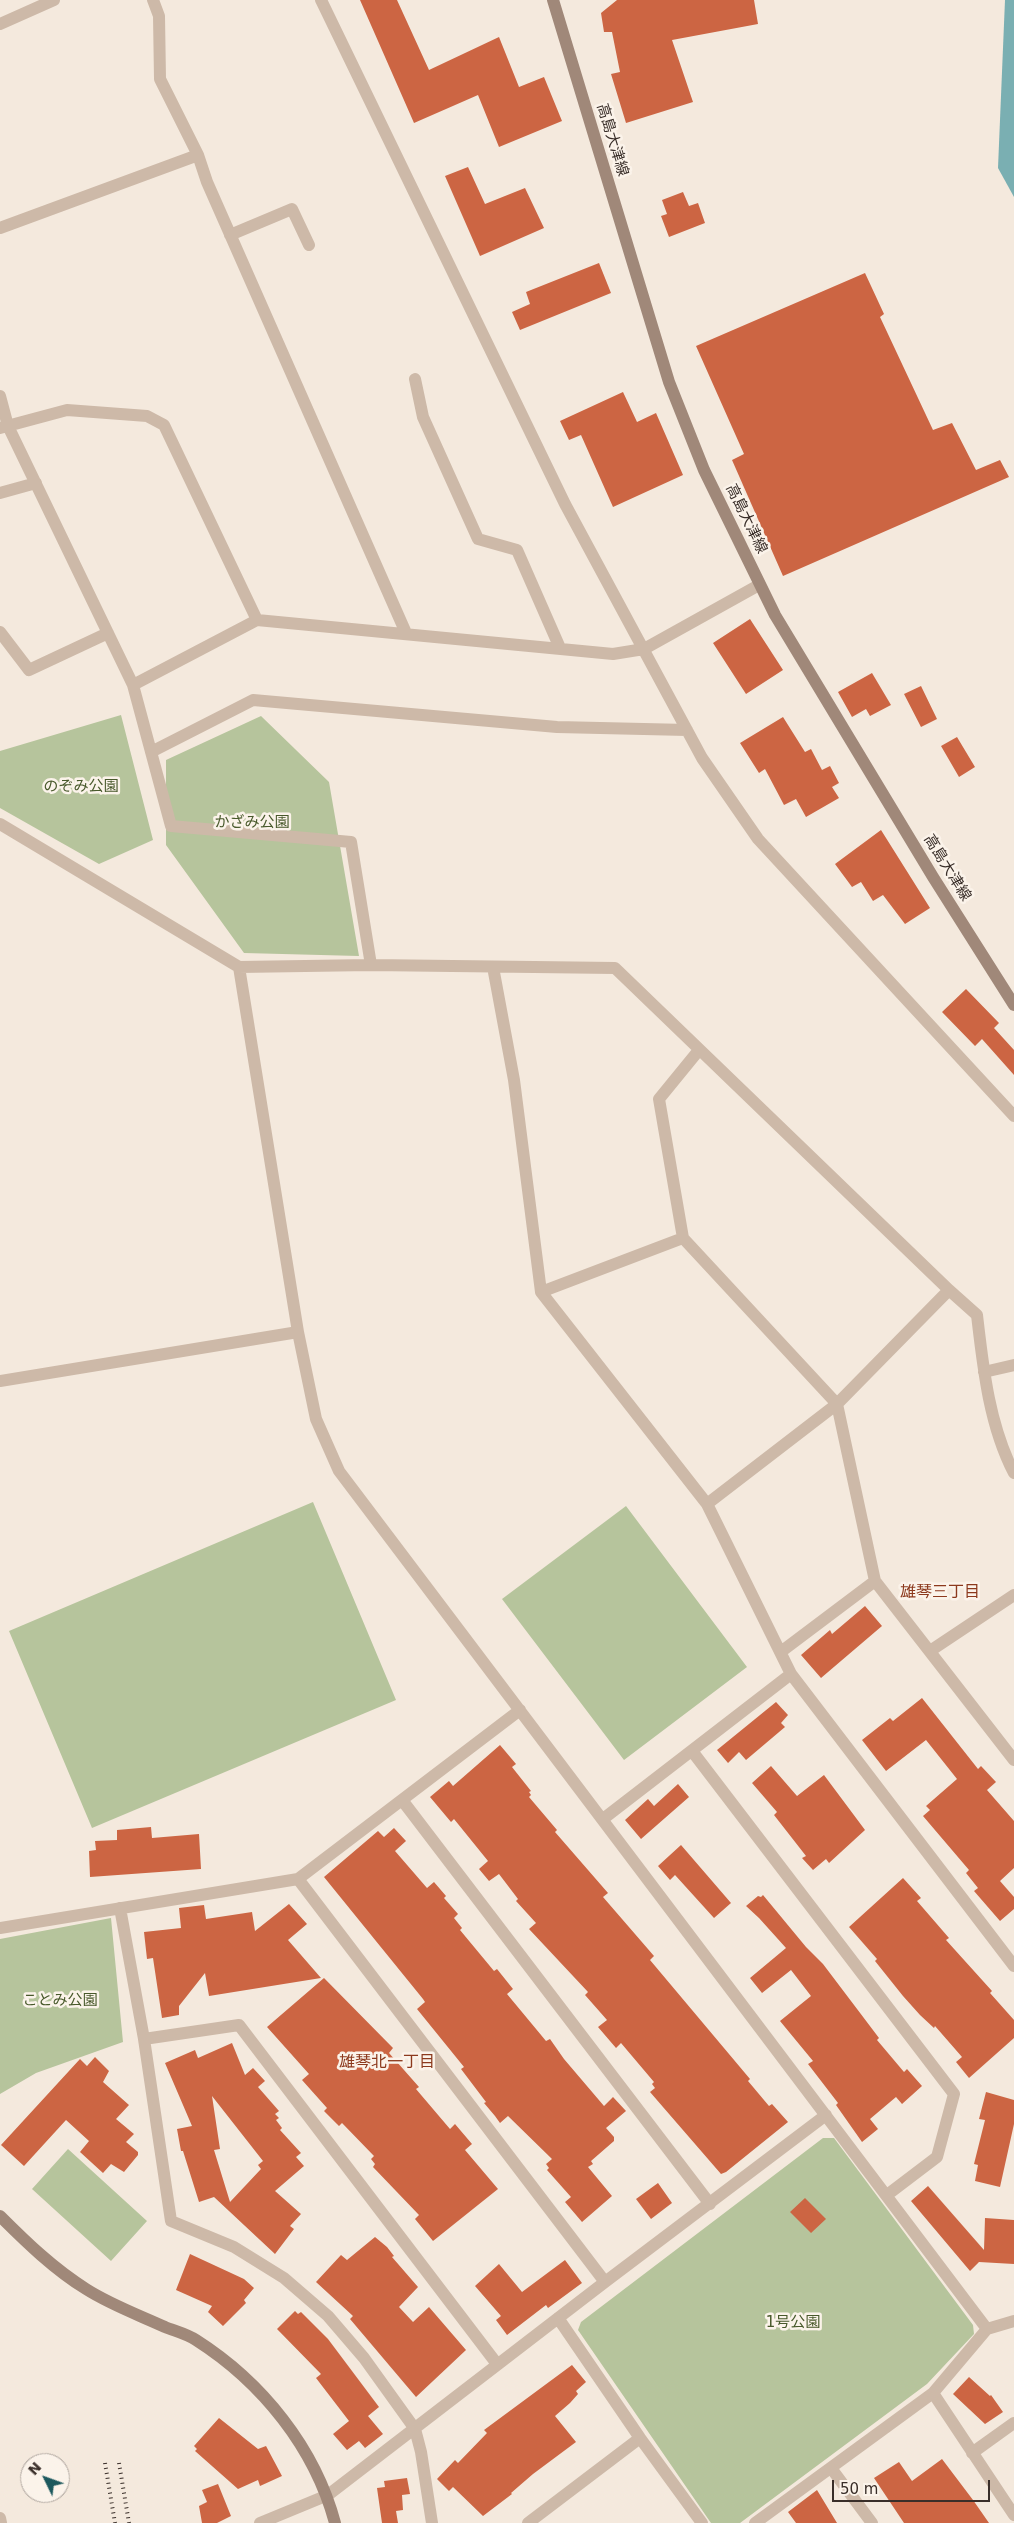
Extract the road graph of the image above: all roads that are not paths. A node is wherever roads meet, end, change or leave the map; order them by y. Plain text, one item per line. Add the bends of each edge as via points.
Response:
1 (54, 0) edge
2 (153, 0) edge
3 (321, 0) edge
4 (553, 0) edge
5 (0, 24) edge
6 (198, 155) junction
7 (0, 228) edge
8 (230, 235) junction
9 (309, 245) dead end
10 (415, 379) dead end
11 (0, 396) edge
12 (4, 427) edge
13 (36, 483) junction
14 (0, 493) edge
15 (759, 585) junction
16 (257, 620) junction
17 (0, 632) edge
18 (108, 633) junction
19 (406, 633) junction
20 (560, 648) junction
21 (644, 649) junction
22 (133, 685) junction
23 (687, 730) junction
24 (151, 752) junction
25 (0, 824) edge
26 (371, 965) junction
27 (239, 967) junction
28 (493, 967) junction
29 (1014, 1005) edge
30 (699, 1050) junction
31 (1014, 1116) edge
32 (683, 1238) junction
33 (949, 1290) junction
34 (542, 1292) junction
35 (298, 1332) junction
36 (1014, 1366) edge
37 (984, 1372) junction
38 (0, 1381) edge
39 (837, 1404) junction
40 (1014, 1473) edge
41 (707, 1504) junction
42 (875, 1581) junction
43 (1014, 1595) edge
44 (782, 1651) junction
45 (930, 1652) junction
46 (791, 1674) junction
47 (520, 1710) junction
48 (692, 1751) junction
49 (1014, 1760) edge
50 (402, 1800) junction
51 (603, 1819) junction
52 (298, 1879) junction
53 (120, 1908) junction
54 (0, 1928) edge
55 (1014, 1966) edge
56 (144, 2039) junction
57 (826, 2115) junction
58 (886, 2195) junction
59 (710, 2204) junction
60 (0, 2216) edge
61 (604, 2282) junction
62 (558, 2318) junction
63 (1014, 2321) edge
64 (987, 2329) junction
65 (497, 2364) junction
66 (933, 2393) junction
67 (1014, 2423) edge
68 (415, 2429) junction
69 (640, 2438) junction
70 (972, 2453) junction
71 (831, 2468) junction
72 (328, 2496) junction
73 (1014, 2515) edge
74 (0, 2518) edge
75 (1, 2523) edge
76 (260, 2523) edge
77 (336, 2523) edge
78 (432, 2523) edge
79 (528, 2523) edge
80 (702, 2523) edge
81 (755, 2523) edge
82 (872, 2523) edge

1 - 5 street
2 - 6 street via 159,16 160,79
3 - 21 street via 565,504
4 - 15 main road, 高島大津線 via 669,382 704,470
6 - 7 street
6 - 8 street
8 - 9 street via 292,209
8 - 19 street
10 - 20 street via 423,417 478,539 517,550
11 - 12 street
12 - 13 street
12 - 16 street via 67,410 147,416 164,425
13 - 14 street
13 - 18 street
15 - 21 street
15 - 29 main road, 高島大津線 via 932,877
16 - 19 street
16 - 22 street
17 - 18 street via 29,670
18 - 22 street
19 - 20 street
20 - 21 street via 613,654
21 - 23 street
22 - 24 street
23 - 24 street via 557,727 253,700
23 - 31 street via 702,758 758,839
24 - 26 street via 171,826 351,842
25 - 27 street
26 - 27 street
26 - 28 street
27 - 35 street
28 - 30 street via 615,968
28 - 34 street via 514,1080
30 - 32 street via 659,1099
30 - 33 street
32 - 34 street
32 - 39 street
33 - 37 street via 977,1315
33 - 39 street
34 - 41 street
35 - 38 street
35 - 47 street via 316,1419 339,1470
36 - 37 street
37 - 40 street via 1003,1452
39 - 41 street
39 - 42 street
41 - 44 street
42 - 44 street
42 - 45 street
43 - 45 street
44 - 46 street
45 - 49 street
46 - 48 street
46 - 55 street
47 - 50 street
47 - 51 street
48 - 51 street
48 - 58 street via 954,2094 937,2156
50 - 52 street
50 - 59 street
51 - 57 street
52 - 53 street
52 - 61 street
53 - 54 street
53 - 56 street
56 - 65 street via 239,2025
56 - 68 street via 171,2221 234,2247 284,2278 328,2316
57 - 58 street
57 - 59 street
58 - 64 street
59 - 61 street
60 - 72 main road via 40,2255 86,2289 195,2340 238,2372 276,2411 308,2456
61 - 62 street
62 - 65 street
62 - 69 street
63 - 64 street
64 - 66 street
65 - 68 street
66 - 70 street
66 - 71 street
67 - 70 street
68 - 72 street
68 - 78 street
69 - 79 street
69 - 80 street
70 - 73 street
71 - 81 street
71 - 82 street
72 - 76 street
72 - 77 main road
74 - 75 street

